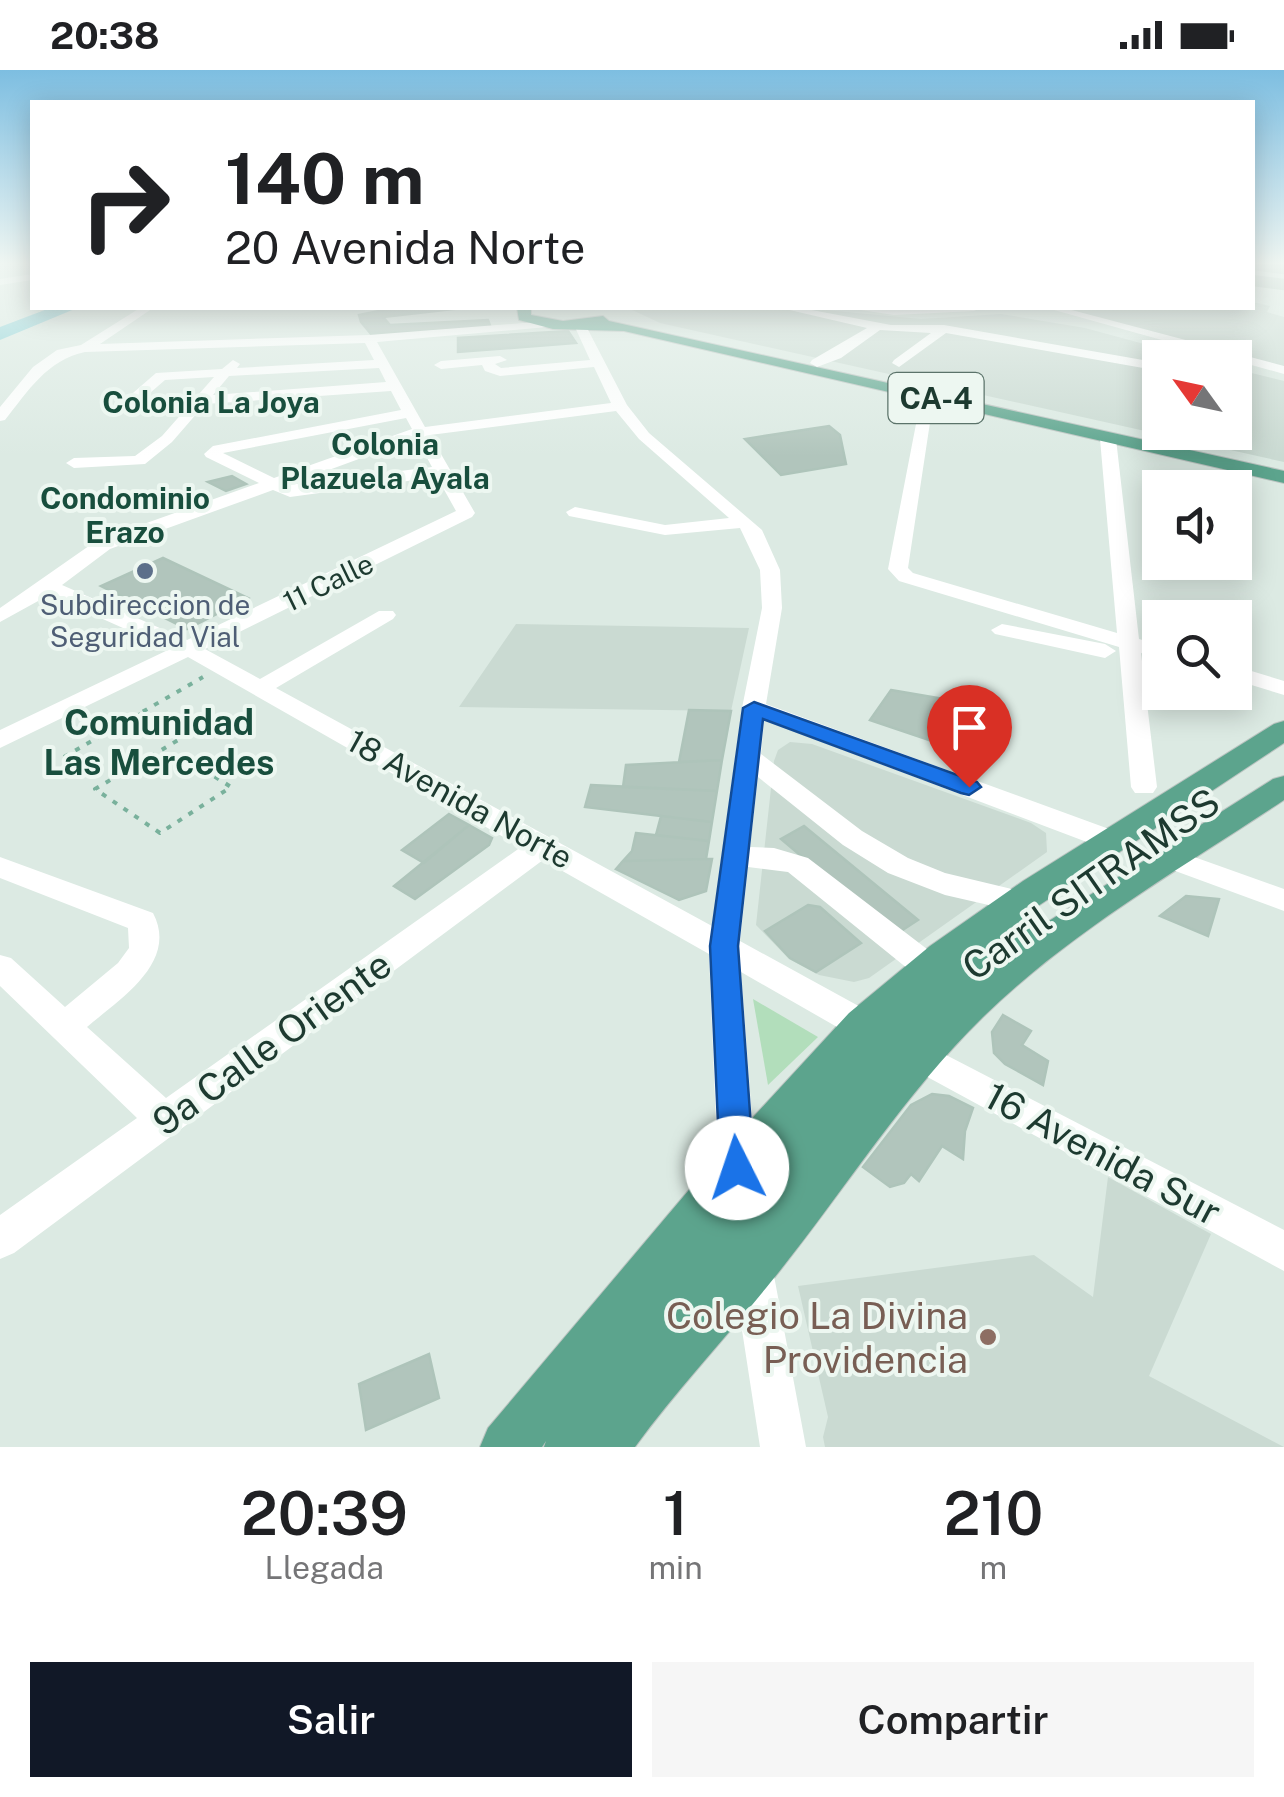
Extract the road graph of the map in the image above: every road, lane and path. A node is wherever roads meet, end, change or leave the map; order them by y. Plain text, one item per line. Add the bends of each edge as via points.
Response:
1 (117, 327) edge
2 (501, 327) edge
3 (519, 327) edge
4 (584, 327) edge
5 (625, 327) edge
6 (664, 327) edge
7 (880, 327) edge
8 (1123, 327) edge
9 (884, 328) junction
10 (944, 329) junction
11 (498, 330) junction
12 (369, 339) junction
13 (1169, 340) edge
14 (248, 344) junction
15 (85, 348) junction
16 (540, 356) dead end
17 (486, 361) junction
18 (597, 362) junction
19 (817, 362) junction
20 (899, 362) dead end
21 (1252, 362) edge
22 (380, 364) junction
23 (1142, 364) edge
24 (441, 366) dead end
25 (840, 368) junction
26 (1284, 370) edge
27 (226, 372) junction
28 (396, 386) junction
29 (927, 396) junction
30 (204, 400) junction
31 (620, 406) junction
32 (123, 409) dead end
33 (408, 413) junction
34 (0, 417) edge
35 (419, 432) junction
36 (1108, 439) junction
37 (74, 462) dead end
38 (1284, 468) edge
39 (442, 471) junction
40 (1284, 477) edge
41 (271, 484) junction
42 (575, 512) dead end
43 (744, 522) junction
44 (51, 588) junction
45 (386, 615) dead end
46 (0, 616) edge
47 (1002, 630) dead end
48 (189, 649) junction
49 (1129, 650) junction
50 (1142, 651) edge
51 (221, 667) junction
52 (1252, 678) edge
53 (260, 688) junction
54 (1284, 688) edge
55 (754, 708) junction
56 (138, 714) junction
57 (1284, 730) edge
58 (0, 740) edge
59 (1284, 753) edge
60 (64, 757) dead end
61 (748, 757) junction
62 (195, 764) dead end
63 (1284, 786) edge
64 (1144, 787) dead end
65 (1110, 840) junction
66 (544, 846) junction
67 (736, 856) junction
68 (1168, 858) junction
69 (1, 867) edge
70 (1284, 900) edge
71 (1019, 901) junction
72 (724, 946) junction
73 (0, 967) edge
74 (929, 968) junction
75 (864, 1024) junction
76 (65, 1027) junction
77 (921, 1057) junction
78 (165, 1120) junction
79 (737, 1168) junction
80 (0, 1239) edge
81 (748, 1247) junction
82 (1284, 1251) edge
83 (507, 1447) edge
84 (571, 1447) edge
85 (602, 1447) edge
86 (783, 1447) edge

1 - 15 street
2 - 11 street
3 - 11 street
4 - 18 street
5 - 29 main road, CA-4
6 - 19 main road, CA-4
7 - 9 street
8 - 13 street
9 - 10 street
9 - 19 street
9 - 25 street
10 - 20 street
10 - 23 street
11 - 12 street
12 - 14 street
12 - 22 street
14 - 15 street
14 - 27 street
15 - 34 street via 62,353 38,370
16 - 17 street
17 - 18 street via 500,372
17 - 24 street
18 - 31 street
19 - 25 main road, CA-4
21 - 26 street
22 - 27 street
22 - 28 street
25 - 38 main road, CA-4
27 - 30 street
27 - 32 street via 155,378
28 - 30 street
28 - 33 street
29 - 36 main road, CA-4
29 - 49 street via 898,569
30 - 37 street via 138,461
31 - 35 street
31 - 43 street via 644,436
33 - 35 street
33 - 41 street via 212,452
35 - 39 street
35 - 41 street
36 - 40 main road, CA-4
36 - 49 street
39 - 41 street via 296,492
39 - 48 street, 11 Calle via 466,513
41 - 44 street via 102,545
42 - 43 street via 665,530
43 - 55 street via 770,570 772,608
44 - 46 street
44 - 48 street, 18 Avenida Norte
45 - 53 street
47 - 49 street
48 - 51 street, 18 Avenida Norte
48 - 58 street, 11 Calle
49 - 50 street
49 - 64 street
51 - 53 street, 18 Avenida Norte
51 - 56 path
52 - 54 street
53 - 66 street, 18 Avenida Norte
55 - 61 street
55 - 65 street
56 - 60 path
56 - 62 path via 180,739 95,789 160,833 231,787
57 - 65 main road
59 - 81 main road, Carril SITRAMSS via 976,958 898,1034
61 - 67 street
61 - 71 street via 918,875
63 - 68 main road
65 - 71 main road
66 - 72 street, 18 Avenida Norte
66 - 78 street, 9a Calle Oriente
67 - 72 street
67 - 74 street via 798,865
68 - 70 street
68 - 77 main road via 1004,974
69 - 76 street via 142,921 145,950
71 - 74 main road
72 - 75 street, 18 Avenida Norte
72 - 79 street
73 - 76 street
74 - 75 main road
75 - 79 main road
76 - 78 street
77 - 81 main road
77 - 82 street, 16 Avenida Sur
78 - 80 street, 9a Calle Oriente
79 - 81 street
79 - 83 main road
81 - 84 main road, Carril SITRAMSS
81 - 85 main road
81 - 86 street

